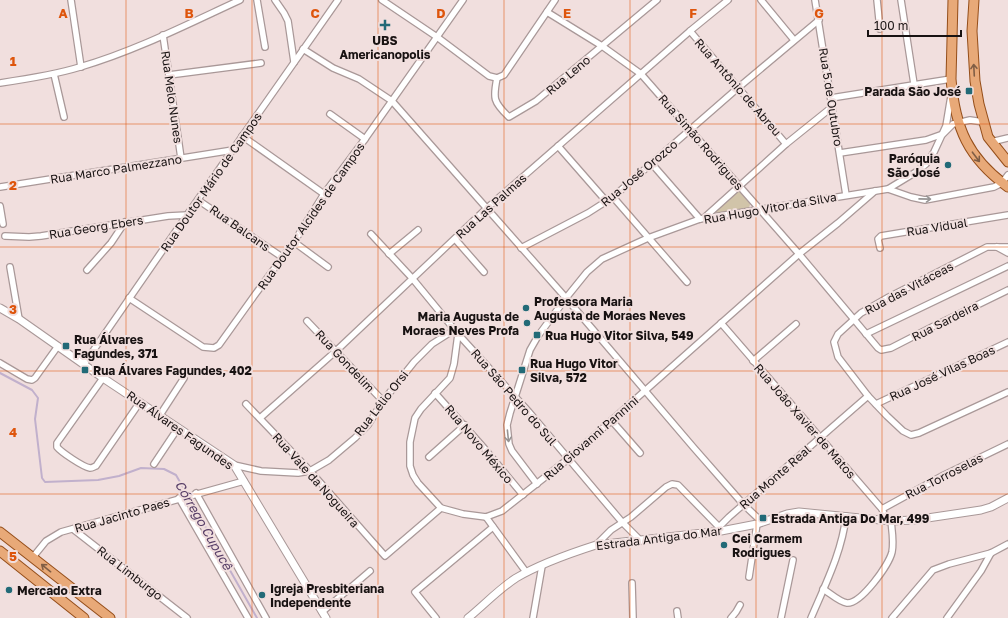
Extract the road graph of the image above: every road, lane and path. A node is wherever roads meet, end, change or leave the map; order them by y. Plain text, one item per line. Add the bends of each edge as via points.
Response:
1 (71, 0) edge
2 (240, 0) edge
3 (257, 0) edge
4 (275, 0) edge
5 (338, 0) edge
6 (382, 0) edge
7 (463, 0) edge
8 (555, 0) edge
9 (657, 0) edge
10 (727, 0) edge
11 (761, 0) edge
12 (815, 0) edge
13 (877, 0) edge
14 (901, 0) edge
15 (954, 0) edge
16 (974, 0) edge
17 (547, 12) junction
18 (819, 20) junction
19 (880, 29) dead end
20 (690, 31) junction
21 (163, 35) junction
22 (437, 37) junction
23 (794, 40) junction
24 (602, 46) junction
25 (265, 48) dead end
26 (303, 49) junction
27 (294, 62) junction
28 (261, 63) dead end
29 (81, 67) junction
30 (54, 74) junction
31 (641, 74) junction
32 (169, 75) junction
33 (497, 78) junction
34 (951, 78) junction
35 (0, 83) edge
36 (914, 84) junction
37 (739, 87) junction
38 (952, 90) junction
39 (831, 98) junction
40 (392, 102) junction
41 (832, 107) junction
42 (330, 114) dead end
43 (64, 117) dead end
44 (983, 122) junction
45 (958, 123) junction
46 (690, 130) junction
47 (943, 134) junction
48 (242, 136) junction
49 (1008, 138) edge
50 (365, 139) junction
51 (990, 142) junction
52 (786, 144) junction
53 (558, 146) junction
54 (233, 150) junction
55 (840, 153) junction
56 (181, 158) junction
57 (1008, 163) edge
58 (652, 164) junction
59 (1006, 182) edge
60 (0, 187) edge
61 (740, 187) junction
62 (888, 189) junction
63 (875, 191) junction
64 (324, 194) junction
65 (846, 195) junction
66 (613, 197) junction
67 (198, 200) junction
68 (607, 202) junction
69 (0, 206) edge
70 (486, 209) junction
71 (758, 209) junction
72 (187, 215) junction
73 (1008, 215) edge
74 (703, 218) junction
75 (125, 222) junction
76 (3, 224) dead end
77 (418, 230) dead end
78 (371, 234) dead end
79 (5, 236) dead end
80 (648, 238) junction
81 (455, 239) junction
82 (294, 242) junction
83 (995, 246) junction
84 (1008, 247) edge
85 (521, 248) junction
86 (880, 248) dead end
87 (1008, 253) edge
88 (389, 254) junction
89 (799, 254) junction
90 (282, 257) junction
91 (1008, 266) edge
92 (10, 267) dead end
93 (328, 267) dead end
94 (87, 270) dead end
95 (484, 272) dead end
96 (412, 278) junction
97 (687, 282) dead end
98 (1008, 290) edge
99 (129, 298) junction
100 (566, 298) junction
101 (0, 308) edge
102 (19, 319) junction
103 (854, 319) junction
104 (307, 321) dead end
105 (721, 323) junction
106 (796, 324) dead end
107 (456, 332) junction
108 (866, 334) junction
109 (1008, 342) edge
110 (58, 346) junction
111 (881, 350) joint
112 (336, 351) junction
113 (754, 361) junction
114 (0, 363) edge
115 (84, 364) junction
116 (103, 378) junction
117 (184, 378) dead end
118 (645, 391) junction
119 (1008, 392) edge
120 (436, 393) junction
121 (868, 396) junction
122 (515, 398) junction
123 (383, 401) junction
124 (140, 402) junction
125 (246, 404) dead end
126 (876, 404) junction
127 (160, 415) junction
128 (260, 418) junction
129 (612, 421) junction
130 (465, 425) junction
131 (178, 428) junction
132 (820, 438) junction
133 (1008, 444) edge
134 (640, 453) dead end
135 (429, 457) dead end
136 (568, 459) junction
137 (154, 464) dead end
138 (234, 465) junction
139 (310, 471) junction
140 (244, 481) junction
141 (537, 484) junction
142 (195, 494) junction
143 (523, 495) junction
144 (180, 498) junction
145 (1008, 498) edge
146 (744, 505) junction
147 (441, 508) junction
148 (882, 510) junction
149 (846, 516) junction
150 (486, 517) junction
151 (889, 521) junction
152 (622, 522) junction
153 (759, 523) junction
154 (493, 527) junction
155 (73, 529) junction
156 (720, 529) junction
157 (0, 532) edge
158 (641, 541) junction
159 (1008, 544) edge
160 (596, 545) junction
161 (0, 551) edge
162 (991, 552) junction
163 (33, 558) junction
164 (793, 560) dead end
165 (542, 566) junction
166 (370, 571) dead end
167 (526, 572) junction
168 (749, 577) dead end
169 (632, 583) dead end
170 (823, 589) junction
171 (740, 605) dead end
172 (677, 610) dead end
173 (324, 615) edge
174 (732, 617) edge
175 (84, 618) edge
176 (110, 618) edge
177 (187, 618) edge
178 (248, 618) edge
179 (266, 618) edge
180 (436, 618) edge
181 (468, 618) edge
182 (533, 618) edge
183 (633, 618) edge
184 (678, 618) edge
185 (781, 618) edge
186 (811, 618) edge
187 (892, 618) edge
188 (947, 618) edge

1 - 29 street
2 - 21 street
3 - 25 street
4 - 27 street via 288,22
5 - 26 street, Rua Doutor Mário de Campos
6 - 22 street
7 - 22 street, Rua Doutor Alcides de Campos
8 - 17 street
9 - 24 street, Rua Leno
10 - 20 street, Rua Las Palmas
11 - 23 street
12 - 18 street, Rua 5 de Outubro
13 - 19 street
14 - 36 street
15 - 34 main road
44 -> 16 main road via 975,81 972,31
17 - 24 street, Rua Simão Rodrigues
17 - 33 street via 504,75
18 - 23 street, Rua José Orozco
18 - 39 street, Rua 5 de Outubro
20 - 31 street, Rua Las Palmas
20 - 37 street, Rua Antônio de Abreu
21 - 29 street
21 - 32 street, Rua Melo Nunes
22 - 33 street via 489,76
22 - 40 street, Rua Doutor Alcides de Campos
23 - 37 street, Rua José Orozco
24 - 31 street, Rua Simão Rodrigues
24 - 33 street, Rua Leno via 536,101 509,117 499,108 496,101
26 - 27 street, Rua Doutor Mário de Campos
26 - 40 street via 333,68 359,78
27 - 48 street, Rua Doutor Mário de Campos
28 - 32 street
29 - 30 street
30 - 35 street
30 - 43 street
31 - 46 street, Rua Simão Rodrigues
31 - 53 street, Rua Las Palmas
32 - 56 street, Rua Melo Nunes
34 - 36 street
34 - 38 main road
36 - 39 street
37 - 46 street, Rua José Orozco
37 - 52 street, Rua Antônio de Abreu
38 - 45 main road
38 - 47 street, Rua Hugo Vitor da Silva
39 - 41 street, Rua 5 de Outubro
40 - 50 street, Rua Doutor Alcides de Campos
40 - 70 street
41 - 52 street
41 - 55 street, Rua 5 de Outubro
42 - 50 street
44 - 45 street, Rua Hugo Vitor da Silva via 974,120
44 - 51 main road
45 - 47 street, Rua Hugo Vitor da Silva via 951,125
45 -> 59 main road via 971,151 986,170
46 - 58 street, Rua José Orozco
46 - 61 street, Rua Simão Rodrigues
47 - 55 street via 926,140
47 - 62 street, Rua Hugo Vitor da Silva via 926,164
48 - 54 street, Rua Doutor Mário de Campos
48 - 64 street
49 - 51 street
50 - 64 street, Rua Doutor Alcides de Campos
51 - 57 main road
52 - 61 street
53 - 68 street
53 - 70 street, Rua Las Palmas
54 - 56 street, Rua Marco Palmezzano
54 - 67 street, Rua Doutor Mário de Campos
55 - 65 street, Rua 5 de Outubro
56 - 60 street, Rua Marco Palmezzano
58 - 66 street, Rua José Orozco
58 - 74 street
62 -> 59 street via 925,200 985,189
61 - 71 street, Rua Simão Rodrigues
61 - 74 street
62 - 63 street, Rua Hugo Vitor da Silva
63 - 65 street, Rua Hugo Vitor da Silva
63 - 89 street, Rua Giovanni Pannini
64 - 82 street, Rua Doutor Alcides de Campos
65 - 71 street, Rua Hugo Vitor da Silva
66 - 68 street, Rua José Orozco
66 - 80 street
67 - 72 street, Rua Doutor Mário de Campos
67 - 90 street, Rua Balcans
68 - 85 street, Rua José Orozco
69 - 76 street
70 - 81 street, Rua Las Palmas
70 - 85 street
71 - 74 street, Rua Hugo Vitor da Silva
71 - 89 street, Rua Simão Rodrigues
72 - 75 street, Rua Georg Ebers
72 - 99 street, Rua Doutor Mário de Campos
73 - 86 street, Rua Vidual via 881,236 878,239
74 - 80 street, Rua Hugo Vitor da Silva
75 - 79 street, Rua Georg Ebers via 40,236
75 - 94 street via 111,243
77 - 88 street
78 - 88 street, Rua São Pedro do Sul
80 - 97 street
80 - 100 street, Rua Hugo Vitor da Silva via 602,259 587,272
81 - 95 street
81 - 96 street, Rua Las Palmas
82 - 90 street, Rua Doutor Alcides de Campos
82 - 93 street
83 - 84 street, Rua das Vitáceas
83 - 87 street
83 - 103 street, Rua das Vitáceas via 987,247 889,296
85 - 100 street
88 - 96 street, Rua São Pedro do Sul
89 - 103 street, Rua Simão Rodrigues
89 - 105 street, Rua Giovanni Pannini
90 - 99 street, Rua Doutor Alcides de Campos via 220,346 214,348 203,347
91 - 108 street
92 - 102 street
96 - 107 street, Rua São Pedro do Sul
96 - 112 street, Rua Las Palmas
98 - 111 street, Rua Sardeira via 891,348
99 - 115 street, Rua Doutor Mário de Campos
100 - 118 street
100 - 122 street, Rua Hugo Vitor da Silva via 530,350
101 - 102 street, Rua Álvares Fagundes
102 - 110 street, Rua Álvares Fagundes
103 - 108 street, Rua Simão Rodrigues
103 - 121 street, Rua das Vitáceas via 835,338 834,345 838,357
104 - 112 street, Rua Gondelim
105 - 113 street, Rua João Xavier de Matos
105 - 118 street, Rua Giovanni Pannini
106 - 113 street
107 - 120 street via 453,372
107 - 122 street, Rua São Pedro do Sul
107 - 123 street, Rua Lélio Orsi via 432,344
108 - 111 street, Rua Simão Rodrigues
109 - 126 street, Rua José Vilas Boas
110 - 114 street via 35,378 30,380
110 - 115 street, Rua Álvares Fagundes
112 - 123 street, Rua Gondelim
112 - 128 street, Rua Las Palmas
113 - 132 street, Rua João Xavier de Matos
115 - 116 street, Rua Álvares Fagundes
116 - 124 street, Rua Álvares Fagundes
116 - 124 street via 57,443 61,451 88,467 96,466
117 - 127 street
118 - 129 street, Rua Giovanni Pannini
118 - 146 street
119 - 126 street, Rua das Vitáceas via 913,435 903,430
120 - 130 street, Rua Novo México
120 - 147 street via 415,418 409,456 413,475
121 - 126 street, Rua das Vitáceas
121 - 132 street, Rua Monte Real
122 - 136 street, Rua São Pedro do Sul
122 -> 141 street, Rua Hugo Vitor da Silva via 507,425 509,444 512,452
123 - 139 street, Rua Lélio Orsi via 368,425 355,438 329,460
124 - 127 street, Rua Álvares Fagundes
125 - 128 street, Rua Vale da Nogueira
127 - 131 street, Rua Álvares Fagundes
128 - 139 street, Rua Vale da Nogueira
129 - 134 street
129 - 136 street, Rua Giovanni Pannini
130 - 135 street
130 - 143 street, Rua Novo México
131 - 137 street
131 - 138 street, Rua Álvares Fagundes
132 - 146 street, Rua Monte Real
132 - 148 street, Rua João Xavier de Matos
133 - 148 street, Rua Torroselas via 944,475
136 - 141 street, Rua Giovanni Pannini
136 - 152 street, Rua São Pedro do Sul
138 - 139 street, Rua Lélio Orsi via 284,474
138 - 140 street, Rua Álvares Fagundes
139 - 147 street, Rua Vale da Nogueira via 384,556
140 - 142 street, Rua Jacinto Paes
140 - 173 street, Rua Álvares Fagundes
141 - 143 street, Rua Giovanni Pannini
142 - 144 street, Rua Jacinto Paes
142 - 179 street
143 - 150 street, Rua Giovanni Pannini via 502,510
144 - 155 street, Rua Jacinto Paes
144 - 178 street
145 - 151 street, Estrada Antiga do Mar via 981,510
146 - 153 street
146 - 156 street, Rua Monte Real via 729,517
147 - 150 street
148 - 151 street, Rua João Xavier de Matos
149 - 151 street, Estrada Antiga do Mar
149 - 153 street, Estrada Antiga do Mar via 799,512
149 - 170 street via 844,534
150 - 154 street
151 - 170 street via 892,551 890,558 856,600 844,602
152 - 156 street via 666,487 678,484
152 - 158 street, Rua São Pedro do Sul
152 - 160 street
153 - 156 street, Estrada Antiga do Mar
153 - 168 street
154 - 167 street
154 - 180 street via 415,592
155 - 163 street, Rua Jacinto Paes via 61,532 46,541
155 - 177 street, Rua Limburgo
156 - 158 street, Estrada Antiga do Mar
157 - 163 main road
158 - 160 street, Estrada Antiga do Mar
159 - 162 street
160 - 165 street, Estrada Antiga do Mar
161 - 175 main road
162 - 187 street via 933,570
162 - 188 street via 981,571
176 -> 163 main road
164 - 185 street
165 - 167 street, Estrada Antiga do Mar
165 - 182 street
166 - 173 street
167 - 181 street, Estrada Antiga do Mar
169 - 183 street
170 - 186 street
171 - 174 street
172 - 184 street

